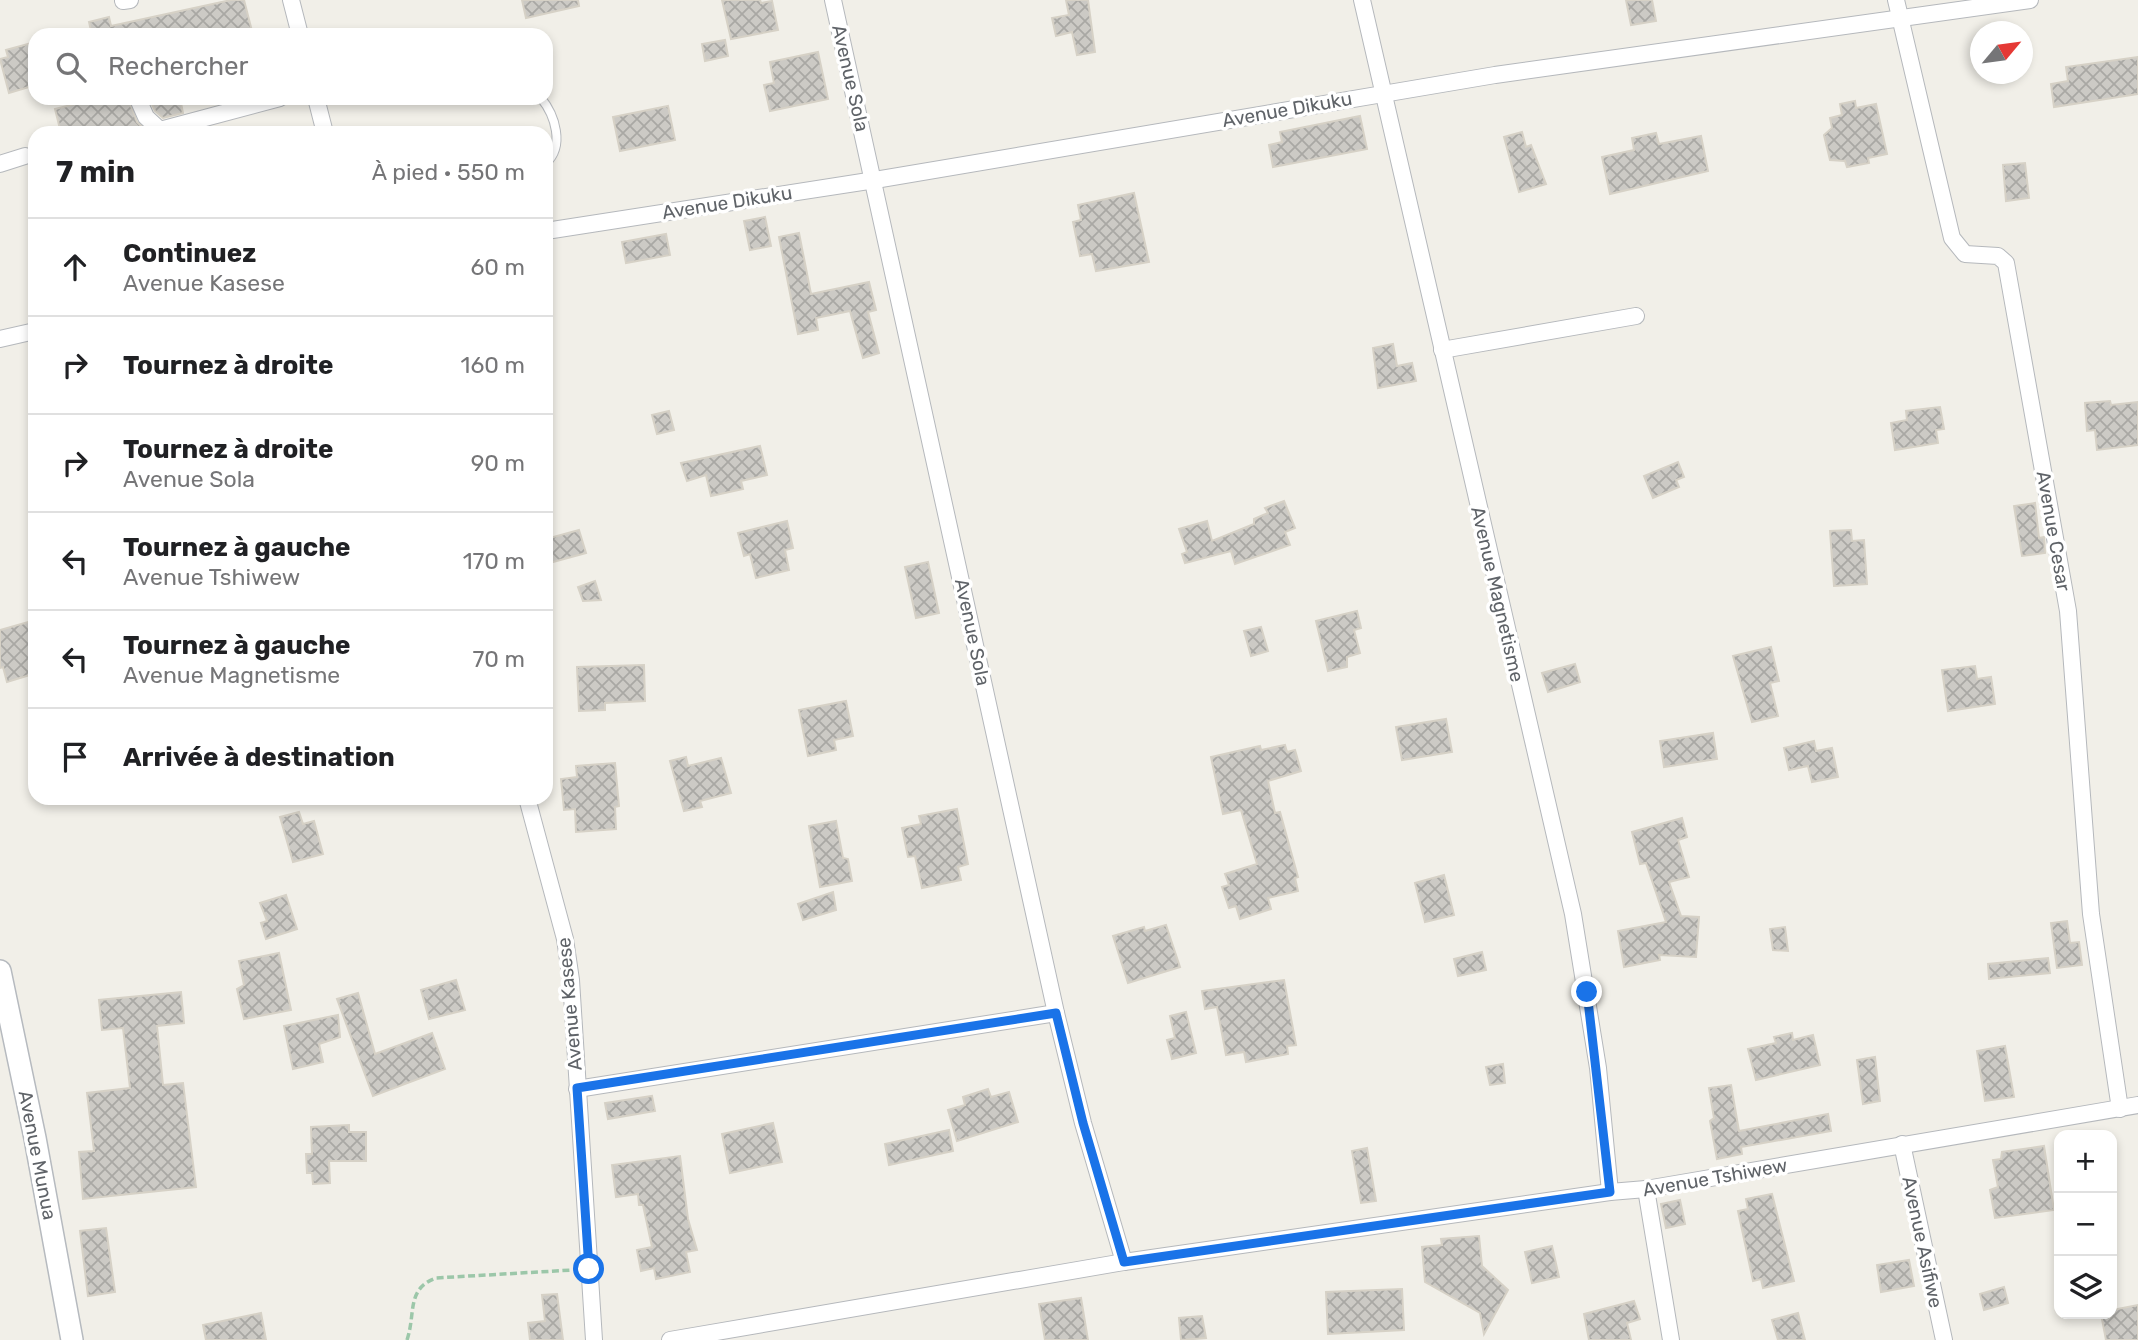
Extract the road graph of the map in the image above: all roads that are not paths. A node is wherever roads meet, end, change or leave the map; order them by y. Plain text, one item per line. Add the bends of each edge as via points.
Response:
1 (291, 0) edge
2 (833, 0) edge
3 (1362, 0) edge
4 (1896, 0) edge
5 (2030, 0) edge
6 (1900, 19) junction
7 (298, 28) edge
8 (1381, 93) junction
9 (141, 105) edge
10 (254, 105) edge
11 (318, 105) edge
12 (544, 105) edge
13 (156, 126) edge
14 (175, 126) edge
15 (323, 126) edge
16 (553, 154) edge
17 (25, 156) dead end
18 (0, 164) edge
19 (875, 180) junction
20 (553, 230) edge
21 (1636, 316) dead end
22 (28, 333) edge
23 (0, 339) edge
24 (1441, 350) junction
25 (529, 805) edge
26 (0, 971) edge
27 (1056, 1013) junction
28 (577, 1088) junction
29 (2138, 1105) edge
30 (2120, 1109) junction
31 (1902, 1144) junction
32 (1646, 1189) junction
33 (1610, 1192) junction
34 (1124, 1262) junction
35 (72, 1340) edge
36 (594, 1340) edge
37 (670, 1340) edge
38 (1671, 1340) edge
39 (1944, 1340) edge

1 - 7 street
2 - 19 street, Avenue Sola
3 - 8 street, Avenue Magnetisme
4 - 6 street, Avenue Cesar
5 - 6 street, Avenue Dikuku
6 - 8 street, Avenue Dikuku
6 - 30 street, Avenue Cesar via 1953,241 1971,256 1998,256 2006,263 2068,611 2090,902
8 - 19 street, Avenue Dikuku
8 - 24 street, Avenue Magnetisme
9 - 13 street
10 - 14 street
11 - 15 street
12 - 16 lane via 557,140
17 - 18 street
19 - 20 street, Avenue Dikuku
19 - 27 street, Avenue Sola
21 - 24 street
22 - 23 street
24 - 33 street, Avenue Magnetisme via 1573,914 1598,1068
25 - 28 street, Avenue Kasese via 565,939
26 - 35 main road, Avenue Munua
27 - 28 street
27 - 34 street, Avenue Sola
28 - 36 street, Avenue Kasese
29 - 30 street, Avenue Tshiwew
30 - 31 street, Avenue Tshiwew
31 - 32 street, Avenue Tshiwew
31 - 39 street, Avenue Asifiwe
32 - 33 street, Avenue Tshiwew
32 - 38 street
33 - 34 street, Avenue Tshiwew
34 - 37 street, Avenue Tshiwew

